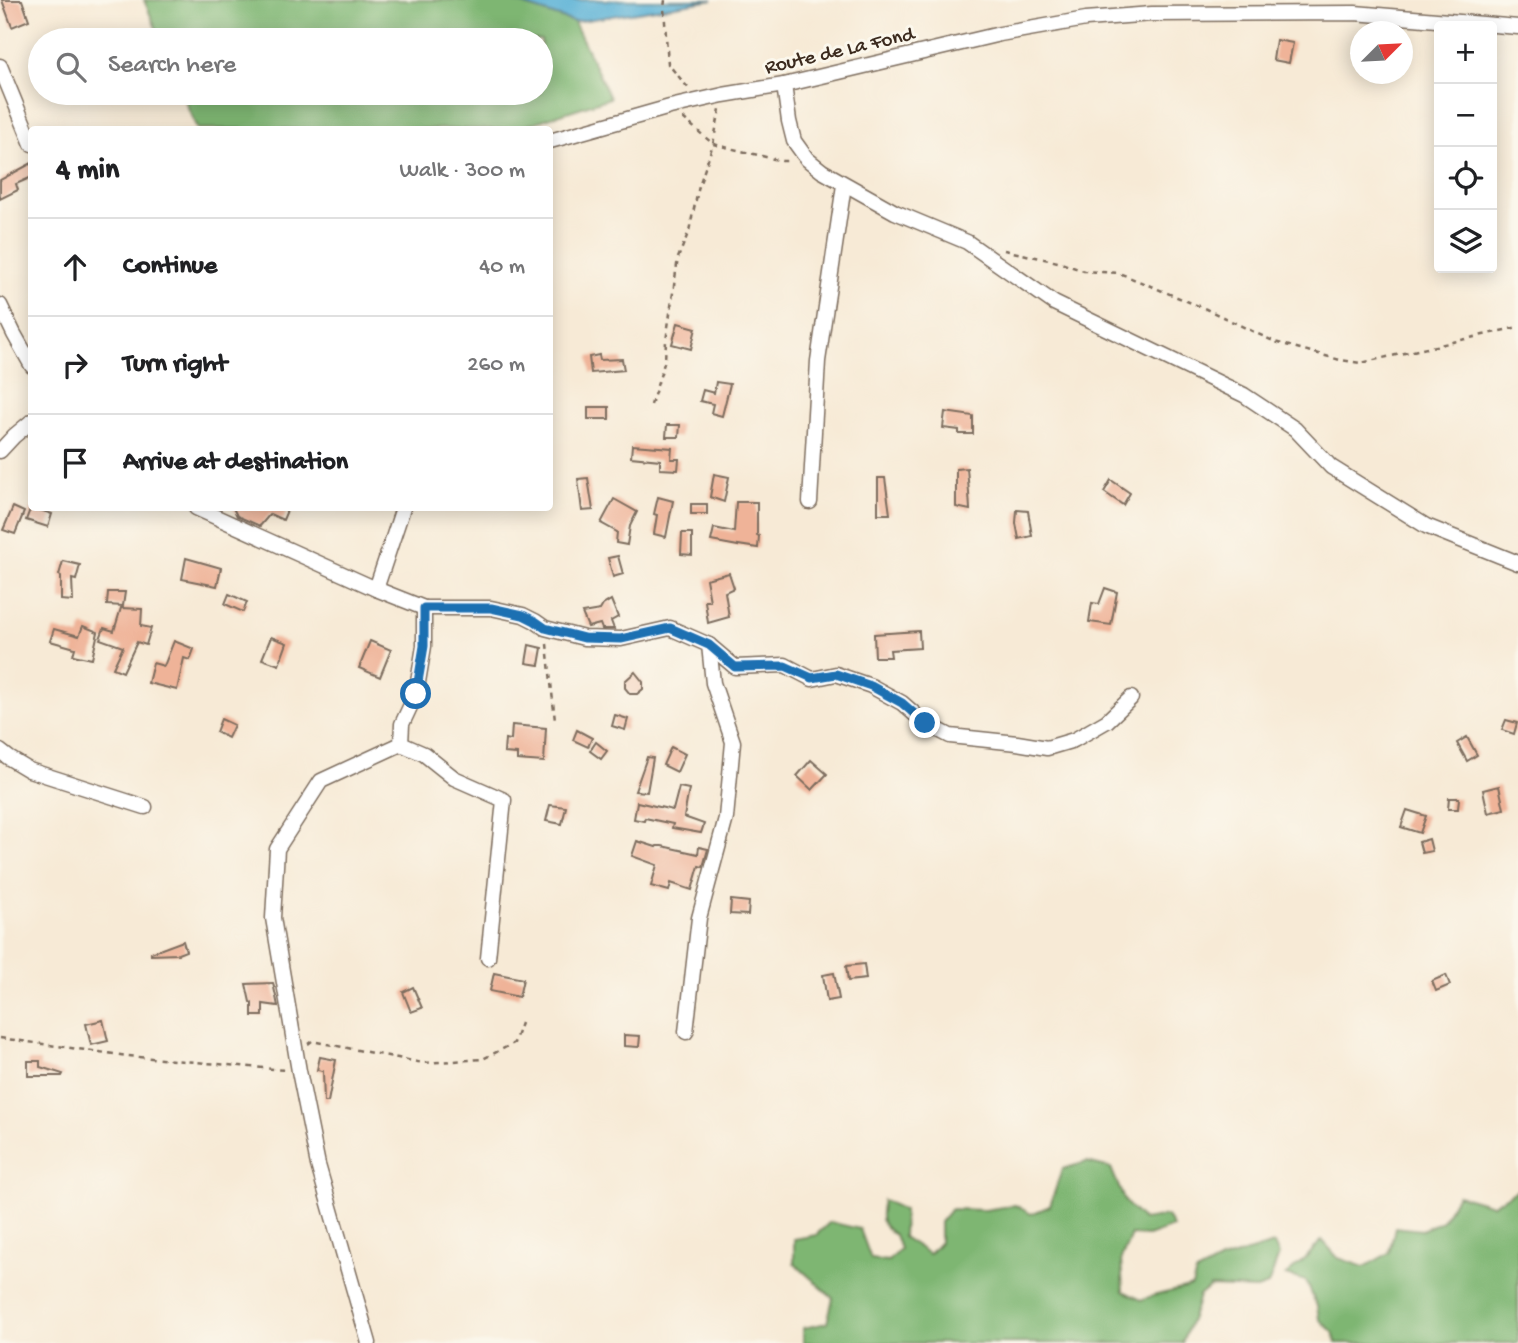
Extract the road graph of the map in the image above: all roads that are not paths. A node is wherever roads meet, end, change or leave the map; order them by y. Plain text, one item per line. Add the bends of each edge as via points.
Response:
1 (1518, 27) edge
2 (0, 66) edge
3 (784, 85) junction
4 (28, 134) edge
5 (553, 140) edge
6 (844, 185) junction
7 (0, 304) edge
8 (28, 359) edge
9 (28, 424) edge
10 (0, 451) edge
11 (810, 502) dead end
12 (203, 511) edge
13 (402, 511) edge
14 (1518, 563) edge
15 (376, 589) junction
16 (424, 608) junction
17 (709, 645) junction
18 (1131, 698) dead end
19 (401, 744) junction
20 (0, 751) edge
21 (145, 807) dead end
22 (488, 958) dead end
23 (686, 1032) dead end
24 (369, 1343) edge

1 - 3 street, Route de La Fond via 1355,13 1152,14 1086,19 1000,34
2 - 4 street
3 - 5 street, Route de La Fond via 699,100
3 - 6 street via 794,141 807,159
6 - 11 street via 818,361
6 - 14 street via 967,242 1054,303 1244,395 1295,429 1331,467 1426,526
7 - 8 street
9 - 10 street
12 - 15 street
13 - 15 street
15 - 16 street
16 - 17 street via 491,608 584,638 621,639 670,628
16 - 19 street via 424,646 416,694 402,724
17 - 18 street via 735,667 785,666 812,678 836,674 871,686 950,736 1047,748 1074,740 1107,721
17 - 23 street via 713,683 733,742 726,818 699,918
19 - 22 street via 424,754 454,778 504,800
19 - 24 street via 321,781 277,849 273,918 318,1165
20 - 21 street via 29,769

